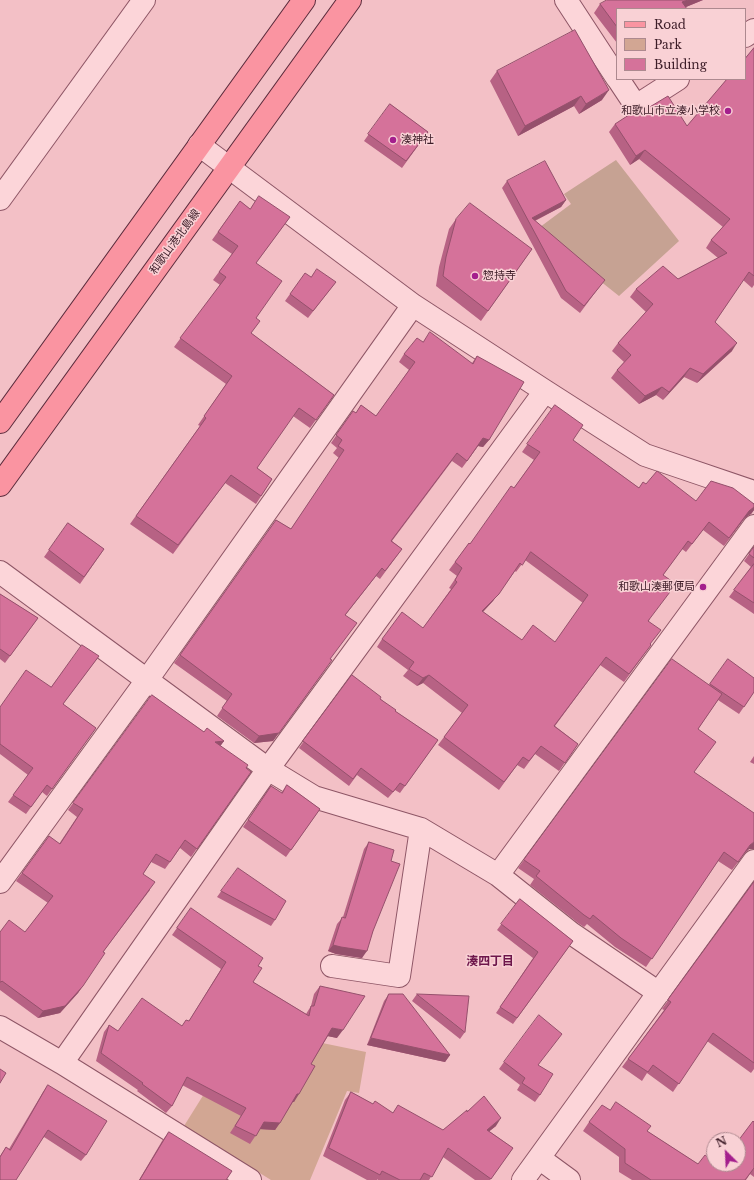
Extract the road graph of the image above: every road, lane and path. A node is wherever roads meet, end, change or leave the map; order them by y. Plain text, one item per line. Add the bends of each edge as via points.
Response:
1 (144, 0) edge
2 (304, 0) edge
3 (350, 0) edge
4 (566, 0) edge
5 (616, 76) edge
6 (618, 80) edge
7 (676, 80) edge
8 (199, 146) junction
9 (229, 167) junction
10 (0, 198) edge
11 (413, 305) junction
12 (545, 391) junction
13 (0, 422) edge
14 (0, 485) edge
15 (754, 492) edge
16 (754, 526) edge
17 (0, 572) edge
18 (147, 680) junction
19 (268, 769) junction
20 (421, 830) junction
21 (754, 861) edge
22 (498, 875) junction
23 (0, 882) edge
24 (332, 966) dead end
25 (659, 993) junction
26 (0, 1027) edge
27 (62, 1063) junction
28 (539, 1158) junction
29 (250, 1180) edge
30 (523, 1180) edge
31 (569, 1180) edge

1 - 10 street
2 - 8 main road
3 - 9 main road, 和歌山港北島線
4 - 5 street
6 - 7 street via 636,106
8 - 9 street
8 - 13 main road
9 - 11 street
9 - 14 main road, 和歌山港北島線
11 - 12 street
11 - 18 street
12 - 15 street via 645,454
12 - 19 street
16 - 22 street
17 - 18 street
18 - 19 street
18 - 23 street
19 - 20 street via 314,797
19 - 27 street
20 - 22 street
20 - 24 street via 399,976
21 - 25 street
22 - 25 street via 571,933
25 - 28 street
26 - 27 street
27 - 29 street
28 - 30 street
28 - 31 street

